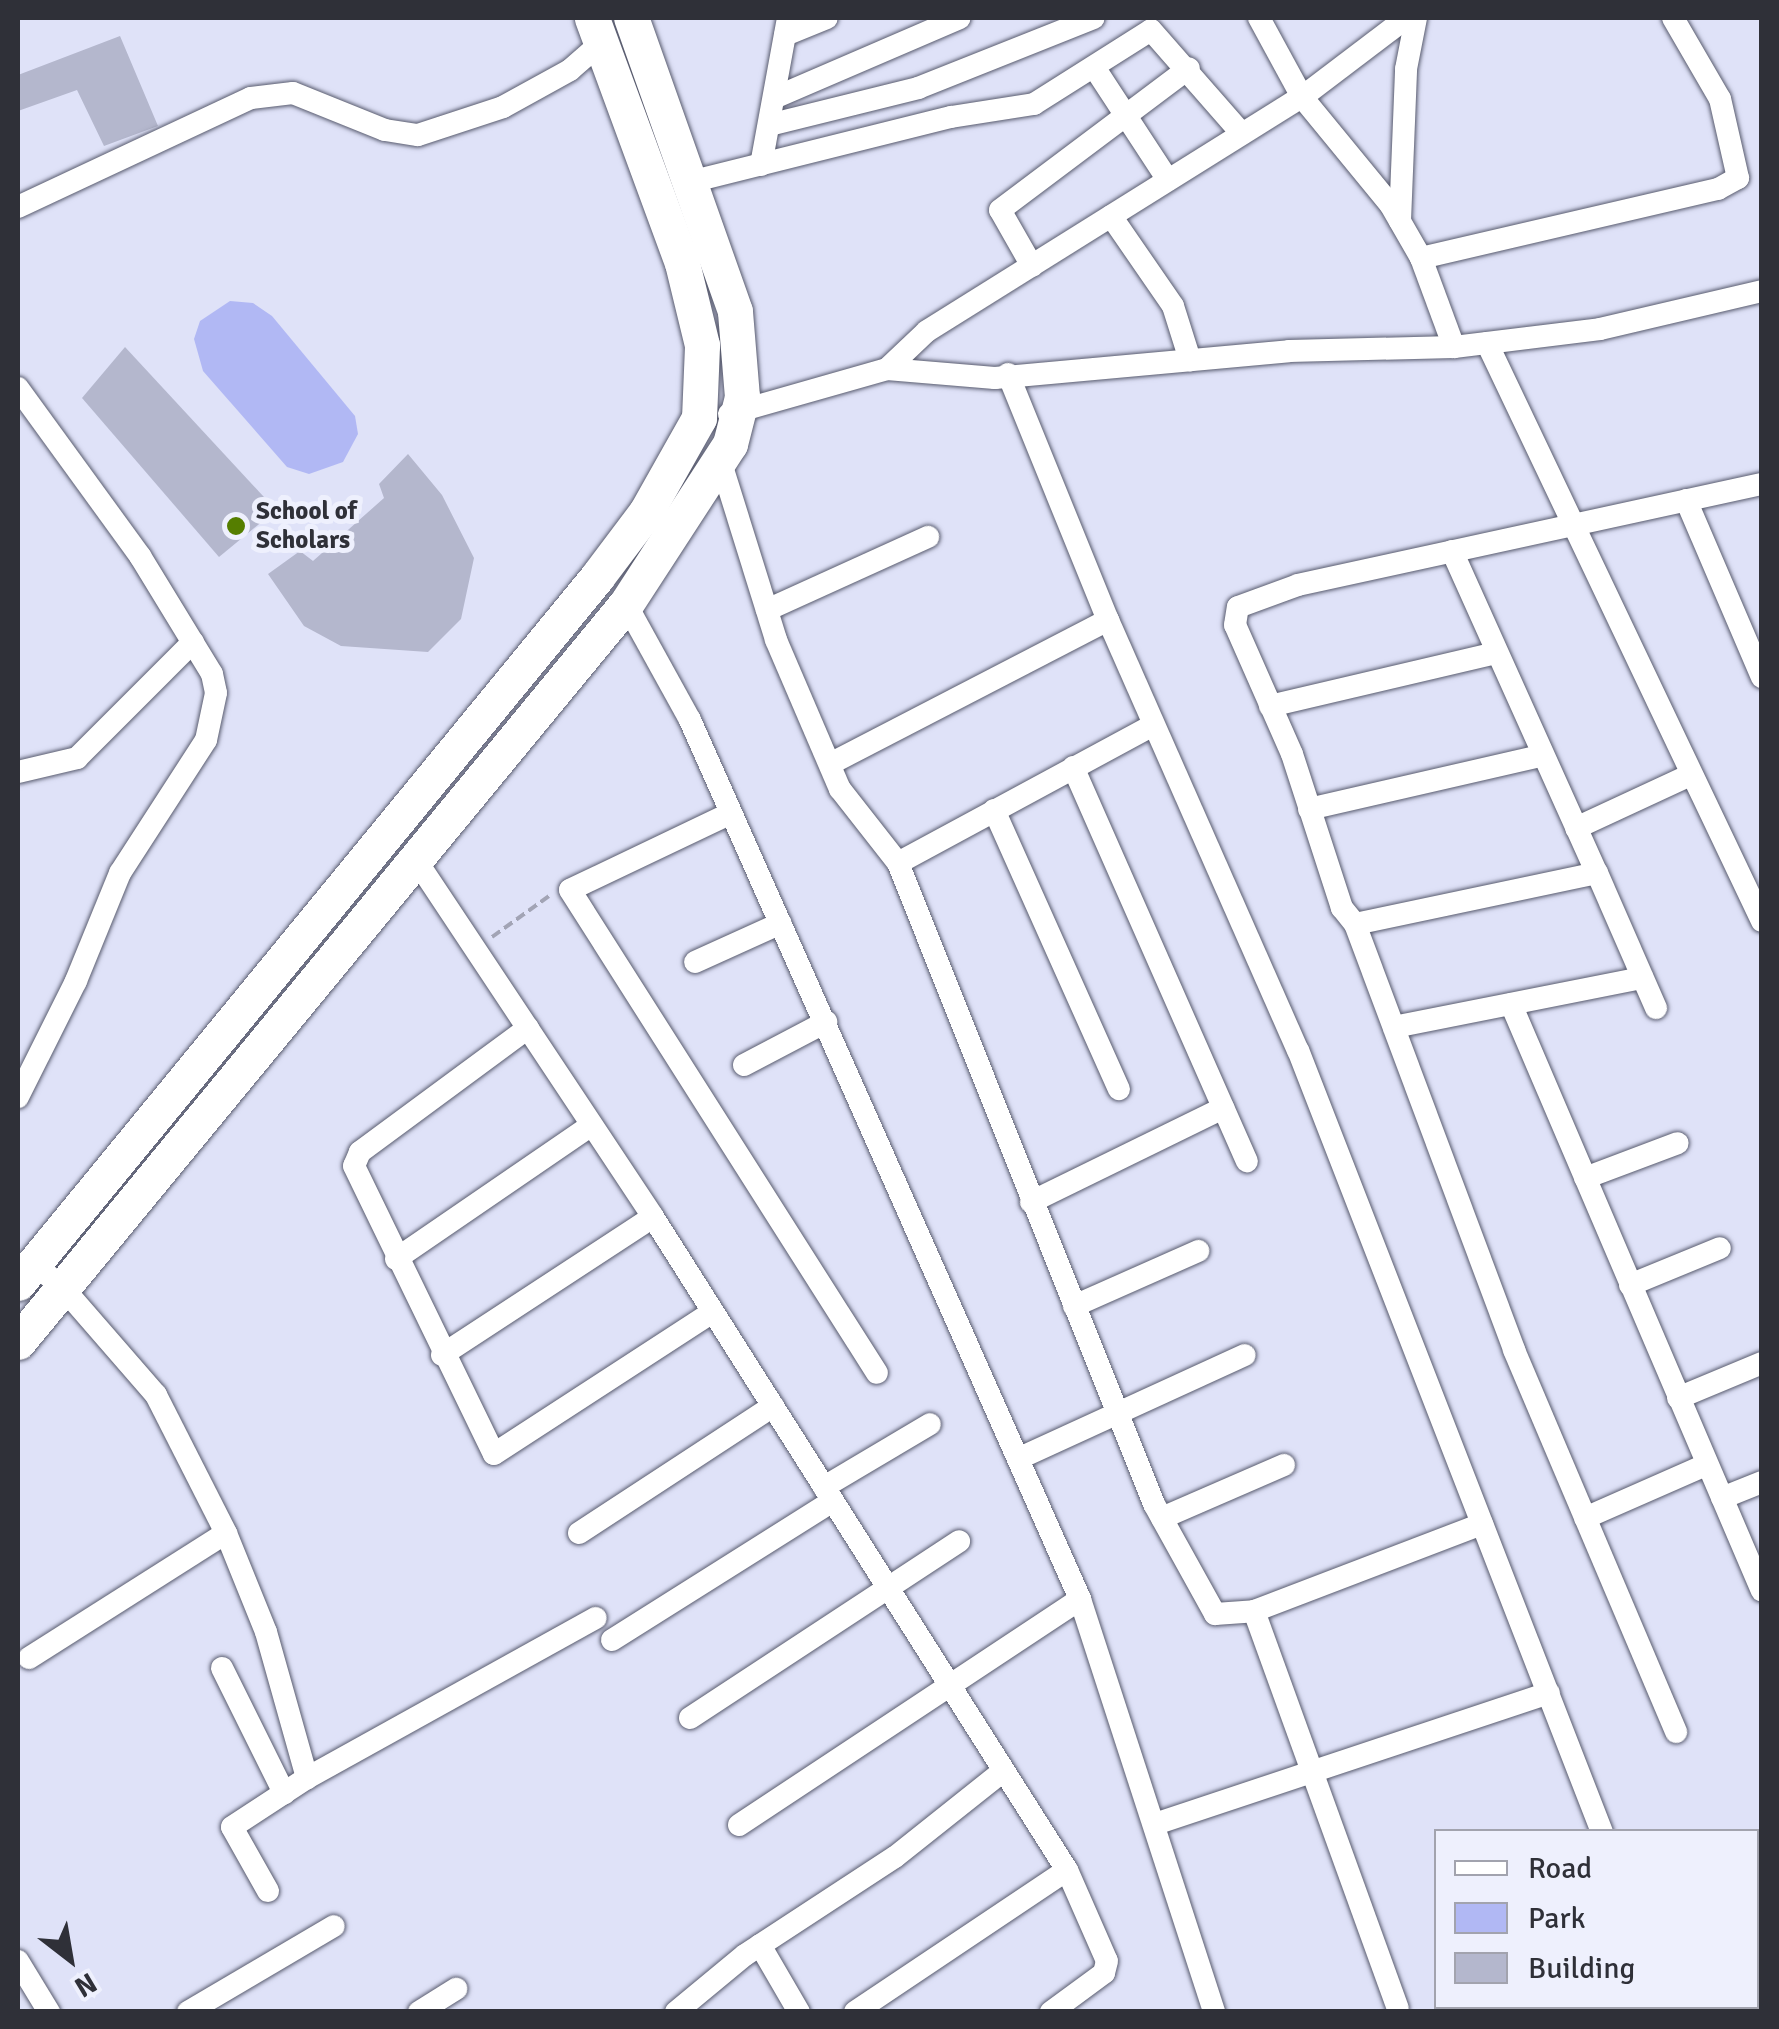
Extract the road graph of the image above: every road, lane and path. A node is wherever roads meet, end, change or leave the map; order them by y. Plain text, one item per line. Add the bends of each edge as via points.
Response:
1 (631, 18) edge
2 (827, 18) edge
3 (960, 18) edge
4 (1094, 18) edge
5 (1259, 18) edge
6 (1406, 18) edge
7 (1416, 18) edge
8 (1672, 18) edge
9 (787, 26) edge
10 (1137, 26) edge
11 (596, 30) edge
12 (1094, 67) junction
13 (1189, 68) junction
14 (1302, 97) junction
15 (774, 98) junction
16 (1124, 116) junction
17 (768, 125) junction
18 (1242, 134) junction
19 (761, 165) junction
20 (1168, 180) junction
21 (694, 181) junction
22 (18, 207) edge
23 (1112, 216) junction
24 (1400, 221) junction
25 (1421, 258) junction
26 (1032, 266) junction
27 (1762, 291) edge
28 (1487, 343) junction
29 (1454, 347) junction
30 (1190, 360) junction
31 (886, 368) junction
32 (1008, 374) junction
33 (18, 388) edge
34 (739, 413) junction
35 (700, 418) junction
36 (721, 463) junction
37 (1762, 484) edge
38 (1686, 500) junction
39 (1569, 524) junction
40 (928, 537) dead end
41 (1452, 551) junction
42 (626, 604) junction
43 (768, 610) junction
44 (1108, 620) junction
45 (193, 642) junction
46 (1496, 653) junction
47 (1762, 677) edge
48 (1270, 706) junction
49 (1153, 724) junction
50 (1540, 756) junction
51 (830, 764) junction
52 (1073, 767) junction
53 (18, 772) edge
54 (1688, 776) junction
55 (1310, 809) junction
56 (994, 810) junction
57 (729, 814) junction
58 (1576, 828) junction
59 (414, 858) junction
60 (898, 863) junction
61 (1597, 873) junction
62 (570, 890) junction
63 (1758, 908) edge
64 (781, 922) junction
65 (1354, 924) junction
66 (476, 948) junction
67 (695, 962) dead end
68 (1642, 978) junction
69 (1511, 1004) junction
70 (1656, 1008) dead end
71 (826, 1022) junction
72 (1394, 1027) junction
73 (528, 1028) junction
74 (744, 1065) dead end
75 (1118, 1089) dead end
76 (18, 1097) edge
77 (1223, 1108) junction
78 (592, 1125) junction
79 (1678, 1143) dead end
80 (1247, 1161) dead end
81 (1584, 1178) junction
82 (1032, 1202) junction
83 (653, 1217) junction
84 (1720, 1248) dead end
85 (1198, 1251) dead end
86 (396, 1259) junction
87 (22, 1276) edge
88 (1630, 1285) junction
89 (63, 1288) junction
90 (1074, 1306) junction
91 (713, 1312) junction
92 (18, 1342) edge
93 (442, 1355) junction
94 (1245, 1355) dead end
95 (1762, 1364) edge
96 (878, 1373) dead end
97 (1678, 1398) junction
98 (773, 1406) junction
99 (1117, 1412) junction
100 (930, 1424) dead end
101 (1020, 1458) junction
102 (1284, 1464) dead end
103 (1706, 1465) junction
104 (1762, 1482) edge
105 (829, 1494) junction
106 (1722, 1498) junction
107 (1162, 1518) junction
108 (1585, 1518) junction
109 (1482, 1524) junction
110 (226, 1533) junction
111 (579, 1533) dead end
112 (959, 1541) dead end
113 (887, 1590) junction
114 (1762, 1591) edge
115 (1080, 1598) junction
116 (1254, 1611) junction
117 (596, 1618) dead end
118 (612, 1640) dead end
119 (29, 1658) dead end
120 (222, 1668) dead end
121 (947, 1682) junction
122 (1549, 1693) junction
123 (690, 1718) dead end
124 (1676, 1732) dead end
125 (1003, 1771) junction
126 (1310, 1774) junction
127 (307, 1778) junction
128 (284, 1793) junction
129 (1155, 1824) junction
130 (739, 1825) dead end
131 (1601, 1829) edge
132 (1067, 1870) junction
133 (268, 1891) dead end
134 (334, 1926) dead end
135 (760, 1945) junction
136 (18, 1961) edge
137 (456, 1988) dead end
138 (705, 2002) edge
139 (222, 2004) edge
140 (1398, 2008) dead end
141 (49, 2012) edge
142 (188, 2012) edge
143 (419, 2012) edge
144 (676, 2012) edge
145 (798, 2012) edge
146 (855, 2012) edge
147 (1051, 2012) edge
148 (1214, 2012) edge

1 - 21 highway
2 - 9 street
3 - 15 street
4 - 17 street via 918,88
5 - 14 street
6 - 14 street
7 - 24 street via 1406,69
8 - 25 street via 1720,99 1738,178 1718,189
9 - 15 street
10 - 12 street
10 - 13 street via 1152,30
11 - 22 street via 528,94 418,135 385,130 293,94 250,98
11 - 35 highway via 682,263 702,345
12 - 16 street
12 - 19 street via 1034,104 951,117
13 - 16 street
13 - 18 street
14 - 18 street
14 - 24 street
15 - 17 street
16 - 20 street
16 - 26 street via 1000,210
17 - 19 street
18 - 20 street
19 - 21 street
20 - 23 street
21 - 34 highway via 740,336
23 - 26 street
23 - 30 street via 1173,306
24 - 25 street
25 - 29 street
26 - 31 street via 927,332
27 - 28 street via 1600,329
28 - 29 street
28 - 39 street
29 - 30 street
30 - 32 street
31 - 32 street
31 - 34 street
32 - 44 street
33 - 45 street via 140,556
34 - 35 street
34 - 36 highway
35 - 87 highway via 681,458 597,577 127,1157
36 - 42 highway
36 - 43 street
37 - 38 street
38 - 39 street
38 - 47 street
39 - 41 street
39 - 54 street
40 - 43 street
41 - 46 street
41 - 48 street via 1298,585 1238,607 1235,626
42 - 57 street via 690,720
42 - 59 highway
43 - 51 street
44 - 49 street
44 - 51 street
45 - 53 street via 96,744 62,766
45 - 76 street via 216,692 206,740 120,874
46 - 48 street
46 - 50 street
48 - 55 street
49 - 52 street
49 - 109 street via 1298,1050
50 - 55 street
50 - 58 street
51 - 60 street via 840,788
52 - 56 street
52 - 77 street
54 - 58 street
54 - 63 street
55 - 65 street via 1342,908
56 - 60 street
56 - 75 street
57 - 62 street
57 - 64 street
58 - 61 street
59 - 66 street
59 - 89 highway
60 - 82 street
61 - 65 street
61 - 68 street
62 - 66 path via 555,892
62 - 96 street
64 - 67 street
64 - 71 street
65 - 72 street
66 - 73 street
68 - 69 street
68 - 70 street
69 - 72 street
69 - 81 street
71 - 74 street
71 - 101 street
72 - 108 street via 1514,1350
73 - 78 street
73 - 86 street via 360,1152 354,1166
77 - 80 street
77 - 82 street
78 - 83 street
78 - 86 street
79 - 81 street
81 - 88 street
82 - 90 street
83 - 91 street
83 - 93 street
84 - 88 street
85 - 90 street
86 - 93 street
87 - 89 street
88 - 97 street
89 - 92 highway
89 - 110 street via 156,1395
90 - 99 street
91 - 93 street via 494,1454
91 - 98 street
94 - 99 street
95 - 97 street
97 - 103 street
98 - 105 street
98 - 111 street
99 - 101 street
99 - 107 street
100 - 105 street
101 - 115 street
102 - 107 street
103 - 106 street
103 - 108 street
104 - 106 street
105 - 113 street
105 - 118 street
106 - 114 street
107 - 116 street via 1215,1614
108 - 124 street
109 - 116 street
109 - 122 street
110 - 119 street
110 - 127 street via 266,1632
112 - 113 street
113 - 121 street
113 - 123 street
115 - 121 street
115 - 129 street
116 - 126 street
117 - 127 street
120 - 128 street
121 - 125 street
121 - 130 street
122 - 126 street
122 - 131 street
125 - 132 street
125 - 135 street via 895,1858
126 - 129 street
126 - 140 street
127 - 128 street
128 - 133 street via 232,1826
129 - 148 street
132 - 146 street
132 - 147 street via 1107,1961 1104,1973
134 - 139 street
135 - 138 street
135 - 145 street
136 - 141 street
137 - 143 street
138 - 144 street
139 - 142 street

